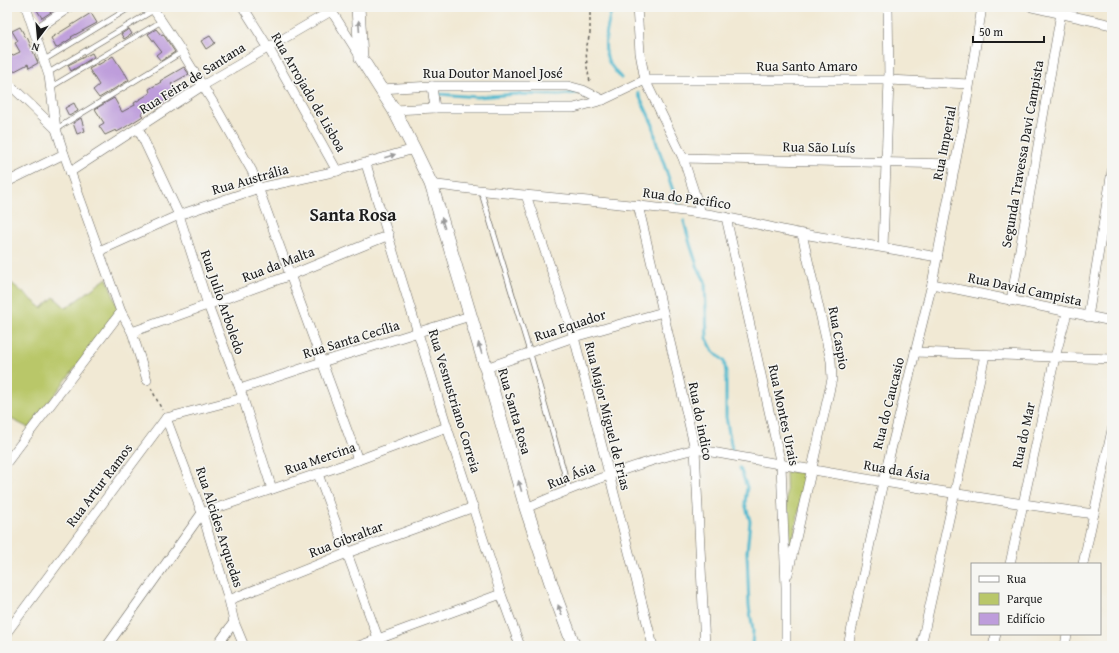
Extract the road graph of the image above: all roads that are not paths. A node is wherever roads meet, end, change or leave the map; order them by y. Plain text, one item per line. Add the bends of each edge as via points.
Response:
1 (26, 7) edge
2 (70, 7) edge
3 (131, 7) edge
4 (243, 7) edge
5 (358, 7) edge
6 (637, 7) edge
7 (888, 7) edge
8 (982, 7) edge
9 (1032, 7) edge
10 (153, 9) edge
11 (330, 9) edge
12 (1061, 13) junction
13 (162, 21) junction
14 (1112, 25) edge
15 (34, 30) junction
16 (268, 47) junction
17 (182, 52) junction
18 (361, 58) junction
19 (44, 60) junction
20 (48, 73) junction
21 (645, 80) junction
22 (889, 80) junction
23 (7, 82) edge
24 (969, 84) junction
25 (202, 86) junction
26 (432, 86) junction
27 (50, 87) junction
28 (380, 89) junction
29 (603, 100) junction
30 (435, 108) junction
31 (394, 110) junction
32 (138, 128) junction
33 (56, 129) junction
34 (414, 149) junction
35 (64, 154) junction
36 (683, 158) junction
37 (885, 162) junction
38 (366, 164) junction
39 (954, 164) junction
40 (337, 171) junction
41 (1112, 171) edge
42 (7, 172) edge
43 (70, 172) junction
44 (17, 178) junction
45 (7, 182) edge
46 (431, 184) junction
47 (259, 188) junction
48 (480, 191) junction
49 (526, 195) junction
50 (638, 205) junction
51 (701, 213) junction
52 (179, 215) junction
53 (726, 217) junction
54 (802, 234) junction
55 (389, 235) junction
56 (883, 247) junction
57 (99, 251) junction
58 (938, 257) junction
59 (290, 275) junction
60 (932, 284) junction
61 (1011, 301) junction
62 (208, 305) junction
63 (121, 312) junction
64 (663, 312) junction
65 (1066, 312) junction
66 (470, 316) junction
67 (1088, 317) junction
68 (1112, 321) edge
69 (132, 332) junction
70 (418, 332) junction
71 (574, 337) junction
72 (915, 352) junction
73 (530, 353) junction
74 (985, 355) junction
75 (1055, 357) junction
76 (1112, 359) edge
77 (322, 362) junction
78 (486, 368) junction
79 (147, 380) road end
80 (242, 394) junction
81 (166, 418) junction
82 (447, 427) junction
83 (1112, 430) edge
84 (695, 449) junction
85 (358, 460) junction
86 (7, 462) edge
87 (781, 465) junction
88 (812, 469) junction
89 (318, 474) junction
90 (609, 475) junction
91 (883, 482) junction
92 (272, 489) junction
93 (569, 489) junction
94 (953, 494) junction
95 (1022, 504) junction
96 (474, 507) junction
97 (526, 508) junction
98 (202, 513) junction
99 (1094, 514) junction
100 (347, 553) junction
101 (1010, 563) edge
102 (1083, 563) edge
103 (786, 587) junction
104 (501, 594) junction
105 (229, 600) junction
106 (234, 622) junction
107 (7, 632) edge
108 (996, 635) edge
109 (1067, 635) edge
110 (379, 642) edge
111 (107, 646) edge
112 (217, 646) edge
113 (244, 646) edge
114 (359, 646) edge
115 (520, 646) edge
116 (574, 646) edge
117 (653, 646) edge
118 (705, 646) edge
119 (786, 646) edge
120 (848, 646) edge
121 (921, 646) edge
122 (993, 646) edge
123 (1065, 646) edge

1 - 15 street
2 - 15 street
3 - 19 lane
4 - 16 street, Rua Arrojado de Lisboa
18 -> 5 street
6 - 21 street via 640,53
7 - 22 street
8 - 24 street, Rua Imperial
9 - 12 street
10 - 13 street
10 - 20 lane
11 - 16 street, Rua Feira de Santana
11 - 18 street
12 - 14 street
12 - 61 street, Segunda Travessa Davi Campista
13 - 17 street
13 - 27 lane
15 - 19 street
16 - 25 street, Rua Feira de Santana
16 - 40 street, Rua Arrojado de Lisboa
17 - 25 street
17 - 33 lane
18 - 28 street, Rua Santa Rosa
19 - 20 street
20 - 27 street
21 - 22 street, Rua Santo Amaro
21 - 29 street
21 - 36 street
22 - 24 street, Rua Santo Amaro
22 - 37 street
23 - 33 street
24 - 39 street, Rua Imperial
25 - 32 street, Rua Feira de Santana
25 - 47 street via 248,164
26 - 28 street, Rua Doutor Manoel José
26 - 29 street, Rua Doutor Manoel José via 568,86 577,87
26 - 30 street
27 - 33 street
28 - 31 street, Rua Santa Rosa
29 - 30 street via 574,108
30 - 31 street
31 - 34 street, Rua Santa Rosa
32 - 43 street, Rua Feira de Santana
32 - 52 street, Rua Julio Arboledo
33 - 35 street
38 -> 34 street, Rua Austrália
34 - 46 street, Rua Santa Rosa
35 - 43 street
35 - 44 street
36 - 37 street, Rua São Luís
36 - 51 street
37 - 39 street, Rua São Luís
37 - 56 street
38 - 40 street, Rua Austrália
38 - 55 street, Rua Vesnustriano Correia
39 - 58 street, Rua Imperial
40 - 47 street, Rua Austrália
41 - 67 street
42 - 44 street
43 - 57 street
44 - 45 street
46 - 48 street, Rua do Pacifico
66 -> 46 street, Rua Santa Rosa
47 - 52 street, Rua Austrália
47 - 59 street
48 - 49 street, Rua do Pacifico
48 - 73 lane
49 - 50 street, Rua do Pacifico
49 - 71 street, Rua Major Miguel de Frias
50 - 51 street, Rua do Pacifico
50 - 64 street, Rua do indico
51 - 53 street, Rua do Pacifico
52 - 57 street, Rua Austrália
52 - 62 street, Rua Julio Arboledo
53 - 54 street, Rua do Pacifico
53 - 87 street, Rua Montes Urais
54 - 56 street, Rua do Pacifico
54 - 88 street, Rua Caspio via 831,361 832,379
55 - 59 street, Rua da Malta
55 - 70 street, Rua Vesnustriano Correia
56 - 58 street, Rua do Pacifico
57 - 63 street
58 - 60 street, Rua Imperial
59 - 62 street, Rua da Malta
59 - 77 street
60 - 61 street, Rua David Campista
60 - 72 street, Rua do Caucasio
61 - 65 street, Rua David Campista
62 - 69 street, Rua da Malta
62 - 80 street, Rua Julio Arboledo
63 - 69 street
63 - 86 street
64 - 71 street, Rua Equador
64 - 84 street, Rua do indico
65 - 67 street, Rua David Campista
65 - 75 street, Rua do Mar
66 - 70 street, Rua Santa Cecília
78 -> 66 street, Rua Santa Rosa
67 - 68 street, Rua David Campista
69 - 79 street
70 - 77 street, Rua Santa Cecília
70 - 82 street, Rua Vesnustriano Correia
71 - 73 street, Rua Equador
71 - 90 street, Rua Major Miguel de Frias
72 - 74 street
72 - 91 street, Rua do Caucasio
73 - 78 street, Rua Equador
73 - 93 lane
74 - 75 street
74 - 94 street
75 - 76 street
75 - 95 street, Rua do Mar
77 - 80 street, Rua Santa Cecília
77 - 85 street
97 -> 78 street, Rua Santa Rosa
80 - 81 street
80 - 92 street, Rua Julio Arboledo
81 - 98 street, Rua Alcides Arquedas
81 - 107 street, Rua Artur Ramos
82 - 85 street, Rua Mercina
82 - 96 street, Rua Vesnustriano Correia
83 - 99 street
84 - 87 street, Rua da Ásia
84 - 90 street, Rua Ásia
84 - 118 street, Rua do indico
85 - 89 street, Rua Mercina
87 - 88 street, Rua da Ásia
87 - 103 street, Rua Montes Urais
88 - 91 street, Rua da Ásia
88 - 103 street, Rua Caspio
89 - 92 street, Rua Mercina
89 - 100 street
90 - 93 street, Rua Ásia
90 - 117 street, Rua Major Miguel de Frias
91 - 94 street, Rua da Ásia
91 - 120 street, Rua do Caucasio
92 - 98 street, Rua Mercina
93 - 97 street, Rua Ásia
94 - 95 street, Rua da Ásia
94 - 121 street
95 - 99 street, Rua da Ásia
95 - 101 street, Rua do Mar
96 - 100 street, Rua Gibraltar
96 - 104 street, Rua Vesnustriano Correia
116 -> 97 street, Rua Santa Rosa
98 - 105 street, Rua Alcides Arquedas
98 - 111 street
99 - 102 street
100 - 105 street, Rua Gibraltar
100 - 110 street
103 - 119 street, Rua Montes Urais
104 - 110 street
104 - 115 street, Rua Vesnustriano Correia
105 - 106 street, Rua Alcides Arquedas
106 - 112 street
106 - 113 street, Rua Alcides Arquedas
108 - 122 street
109 - 123 street
110 - 114 street

